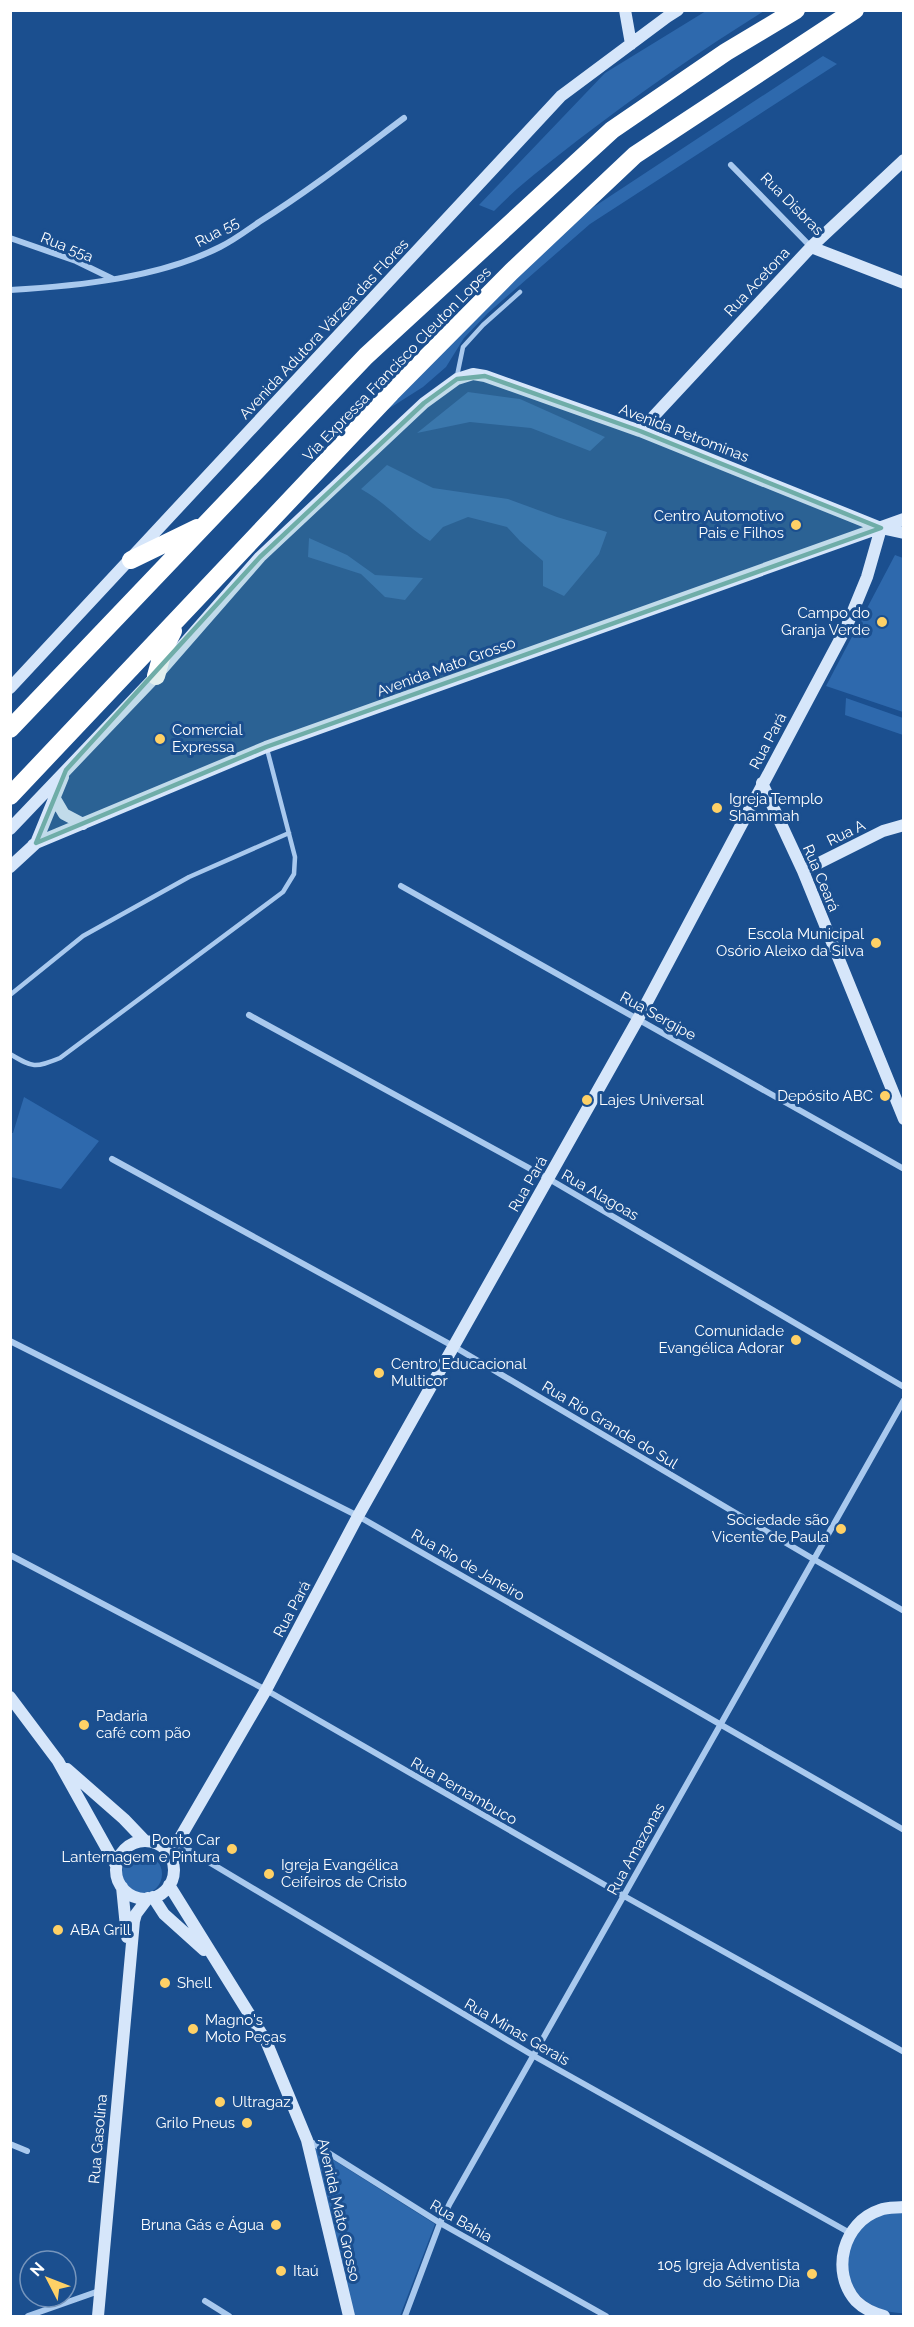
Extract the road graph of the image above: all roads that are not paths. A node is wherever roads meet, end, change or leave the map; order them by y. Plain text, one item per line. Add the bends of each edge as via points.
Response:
1 (625, 10) edge
2 (796, 10) edge
3 (856, 11) edge
4 (667, 12) edge
5 (631, 44) junction
6 (404, 117) dead end
7 (903, 160) edge
8 (731, 165) dead end
9 (10, 238) edge
10 (810, 247) junction
11 (113, 280) junction
12 (903, 283) edge
13 (10, 290) edge
14 (520, 292) dead end
15 (457, 379) junction
16 (640, 431) junction
17 (903, 519) edge
18 (207, 523) junction
19 (881, 528) junction
20 (903, 533) edge
21 (131, 560) junction
22 (180, 615) junction
23 (156, 676) junction
24 (10, 688) edge
25 (10, 729) edge
26 (266, 747) junction
27 (66, 770) junction
28 (762, 783) junction
29 (10, 796) edge
30 (54, 797) junction
31 (83, 824) junction
32 (903, 825) edge
33 (10, 829) edge
34 (289, 833) junction
35 (36, 843) junction
36 (10, 857) edge
37 (10, 867) edge
38 (803, 871) junction
39 (401, 886) dead end
40 (10, 994) edge
41 (249, 1015) dead end
42 (638, 1018) junction
43 (10, 1054) edge
44 (903, 1119) edge
45 (112, 1159) dead end
46 (903, 1169) edge
47 (549, 1179) junction
48 (10, 1341) edge
49 (453, 1346) junction
50 (903, 1387) edge
51 (903, 1400) edge
52 (358, 1515) junction
53 (10, 1555) edge
54 (815, 1560) junction
55 (903, 1611) edge
56 (266, 1690) junction
57 (10, 1697) edge
58 (719, 1724) junction
59 (58, 1761) junction
60 (903, 1830) edge
61 (151, 1843) junction
62 (177, 1843) junction
63 (172, 1862) junction
64 (117, 1865) junction
65 (169, 1886) junction
66 (122, 1887) junction
67 (624, 1896) junction
68 (151, 1898) junction
69 (210, 1954) junction
70 (130, 1965) junction
71 (903, 2052) edge
72 (534, 2056) junction
73 (307, 2140) junction
74 (10, 2144) edge
75 (27, 2151) dead end
76 (903, 2207) edge
77 (440, 2223) junction
78 (850, 2233) junction
79 (99, 2291) junction
80 (205, 2301) dead end
81 (867, 2314) edge
82 (28, 2316) edge
83 (98, 2316) edge
84 (229, 2316) edge
85 (349, 2316) edge
86 (405, 2316) edge
87 (606, 2316) edge
88 (884, 2316) edge

1 - 5 street
2 - 18 highway, Via Expressa Francisco Cleuton Lopes via 726,52 612,130 366,356
3 - 22 highway, Via Expressa Francisco Cleuton Lopes via 635,155 415,369
4 - 5 street, Avenida Adutora Várzea das Flores
5 - 21 street, Avenida Adutora Várzea das Flores via 561,96
6 - 11 street, Rua 55 via 309,191 220,247 182,262
7 - 10 street, Rua Acetona
8 - 10 street, Rua Disbras
9 - 11 street, Rua 55a via 76,261
10 - 12 street, Rua Disbras
10 - 16 street, Rua Acetona
11 - 13 street, Rua 55
14 - 15 lane via 463,347
15 - 16 street, Avenida Petrominas via 473,374 485,376
15 - 23 street via 424,403 260,557
16 - 19 street, Avenida Petrominas
17 - 19 street, Avenida Mato Grosso
18 - 21 highway
18 - 25 highway, Via Expressa Francisco Cleuton Lopes
19 - 20 street, Avenida Petrominas
19 - 26 street, Avenida Mato Grosso
19 - 28 street, Rua Pará via 846,628
21 - 24 street, Avenida Adutora Várzea das Flores
22 - 23 highway
22 - 29 highway, Via Expressa Francisco Cleuton Lopes
23 - 27 street
26 - 31 street, Avenida Mato Grosso
26 - 34 lane
27 - 30 street
27 - 33 street
28 - 38 street, Rua Ceará
28 - 42 street, Rua Pará
30 - 31 street via 64,814
30 - 35 street
31 - 35 street, Avenida Mato Grosso
32 - 38 street, Rua A
34 - 40 lane via 189,877 83,936
34 - 43 lane via 296,857 294,874 283,892 60,1058 30,1065
35 - 36 street
35 - 37 street, Avenida Mato Grosso
38 - 44 street, Rua Ceará
39 - 42 street, Rua Sergipe
41 - 47 street, Rua Alagoas
42 - 46 street, Rua Sergipe
42 - 47 street, Rua Pará
45 - 49 street, Rua Rio Grande do Sul
47 - 49 street, Rua Pará
47 - 50 street, Rua Alagoas
48 - 52 street, Rua Rio de Janeiro
49 - 52 street, Rua Pará
49 - 54 street, Rua Rio Grande do Sul
51 - 54 street, Rua Amazonas
52 - 56 street, Rua Pará
52 - 58 street, Rua Rio de Janeiro
53 - 56 street, Rua Pernambuco
54 - 55 street, Rua Rio Grande do Sul
54 - 58 street, Rua Amazonas
56 - 62 street, Rua Pará
56 - 67 street, Rua Pernambuco
57 - 59 street
58 - 60 street, Rua Rio de Janeiro
58 - 67 street, Rua Amazonas
59 - 61 street
59 - 64 street
61 - 62 street
61 - 63 street via 169,1855
61 - 64 street via 130,1845
62 - 63 street, Rua Pará
62 - 72 street, Rua Minas Gerais
63 - 65 street
64 - 66 street
65 - 68 street
65 - 69 street, Avenida Mato Grosso
66 - 68 street via 134,1897
66 - 70 street
67 - 71 street, Rua Pernambuco
67 - 72 street, Rua Amazonas
68 - 69 street
68 - 70 street via 136,1914
69 - 73 street, Avenida Mato Grosso via 266,2041
70 - 79 street, Rua Gasolina
72 - 77 street, Rua Amazonas
72 - 78 street, Rua Minas Gerais
73 - 77 street, Rua Bahia
73 - 85 street, Avenida Mato Grosso
74 - 75 street
76 - 78 street via 880,2210
77 - 86 street, Rua Amazonas
77 - 87 street, Rua Bahia
78 - 81 street via 842,2271 847,2287
79 - 82 street
79 - 83 street, Rua Gasolina
80 - 84 street
81 - 88 street

